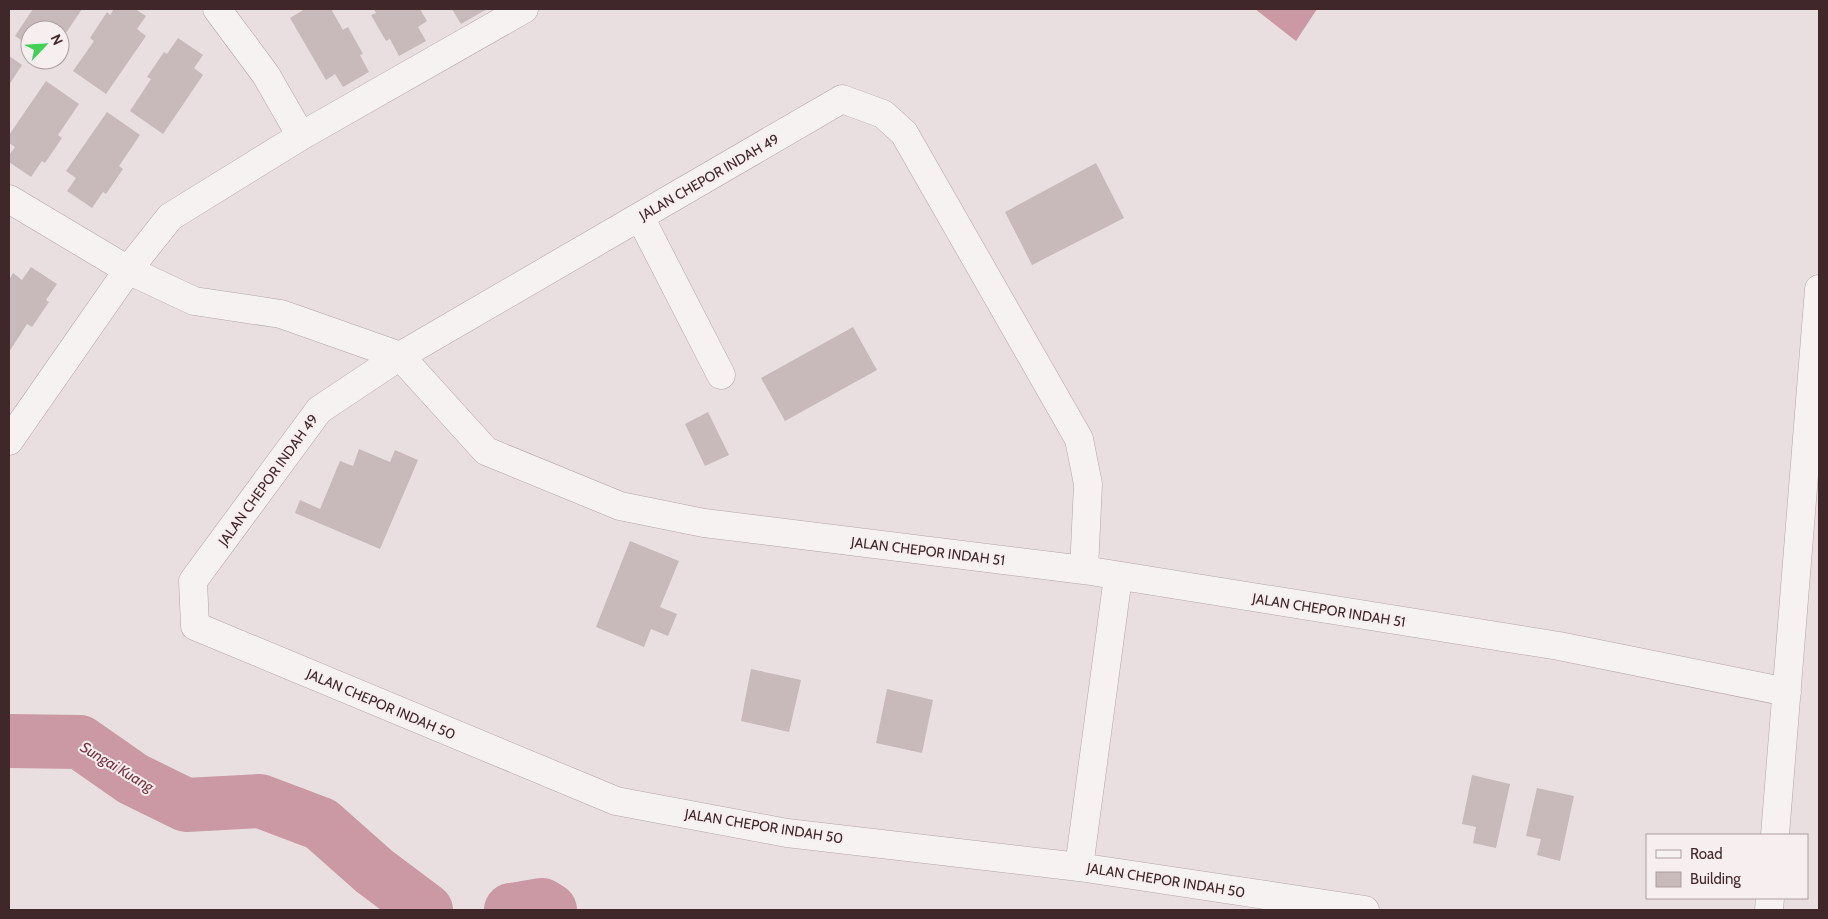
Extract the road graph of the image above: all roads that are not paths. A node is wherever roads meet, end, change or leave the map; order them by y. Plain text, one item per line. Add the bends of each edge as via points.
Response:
1 (216, 9) edge
2 (524, 9) edge
3 (302, 136) junction
4 (9, 199) edge
5 (640, 217) junction
6 (128, 270) junction
7 (1819, 289) edge
8 (400, 356) junction
9 (721, 375) dead end
10 (9, 441) edge
11 (1084, 570) junction
12 (1118, 577) junction
13 (195, 626) joint
14 (1787, 692) junction
15 (1775, 834) edge
16 (1079, 867) junction
17 (1365, 910) edge

1 - 3 street via 266,75
2 - 3 street
3 - 6 street via 170,217
4 - 6 street, JALAN CHEPOR INDAH 51
5 - 8 street, JALAN CHEPOR INDAH 49
5 - 9 street
5 - 11 street, JALAN CHEPOR INDAH 49 via 842,100 884,114 904,134 1079,439 1088,484
6 - 8 street, JALAN CHEPOR INDAH 51 via 194,301 281,314
6 - 10 street
7 - 14 street
8 - 11 street, JALAN CHEPOR INDAH 51 via 486,451 620,506 704,523
8 - 13 street, JALAN CHEPOR INDAH 49 via 319,410 193,581
11 - 12 street, JALAN CHEPOR INDAH 51
12 - 14 street, JALAN CHEPOR INDAH 51 via 1559,646
12 - 16 street
13 - 16 street, JALAN CHEPOR INDAH 50 via 616,800 787,833
14 - 15 street
16 - 17 street, JALAN CHEPOR INDAH 50

